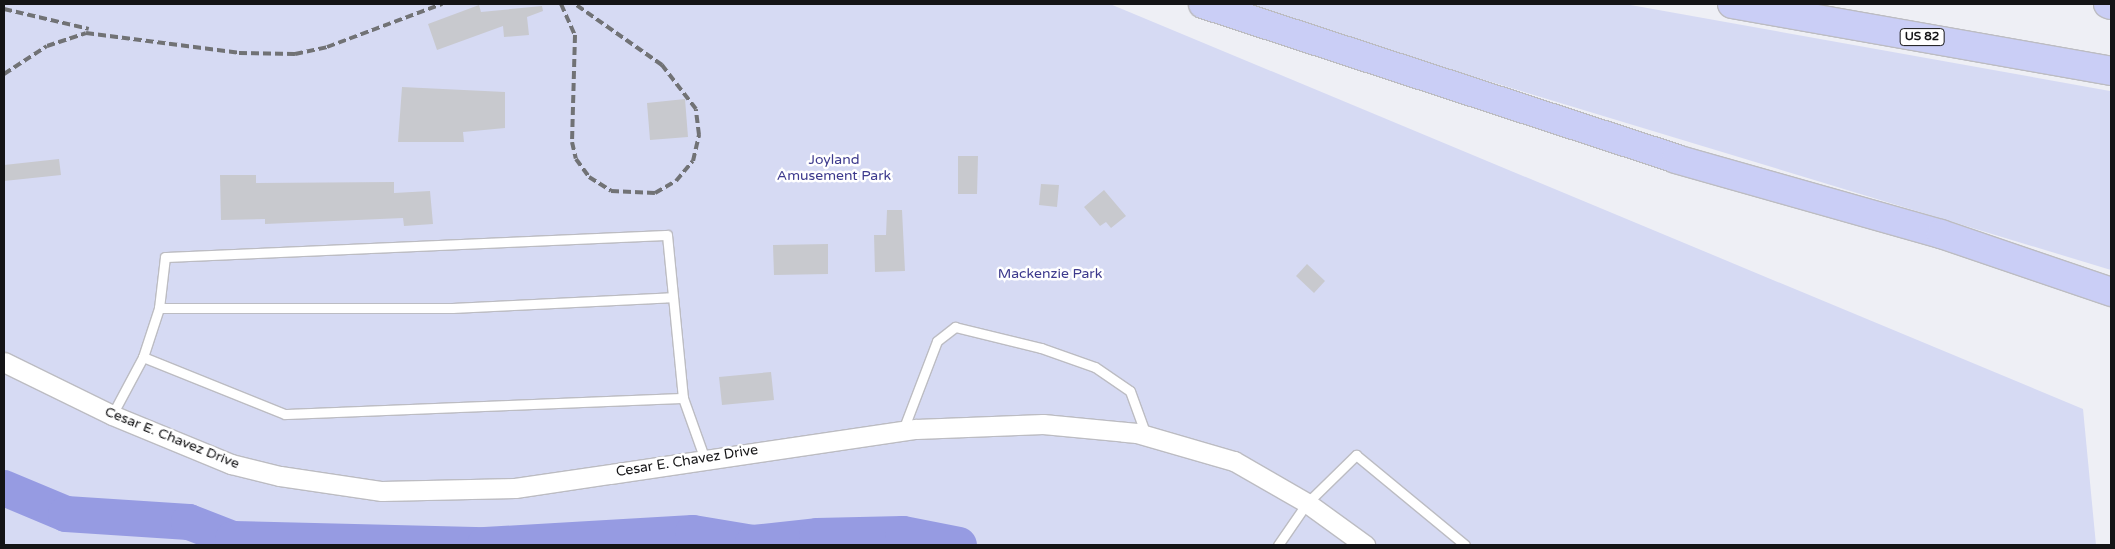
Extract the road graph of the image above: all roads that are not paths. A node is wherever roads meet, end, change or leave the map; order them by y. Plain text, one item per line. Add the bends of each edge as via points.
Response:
1 (1203, 4) edge
2 (1732, 4) edge
3 (2108, 4) edge
4 (2111, 4) edge
5 (2111, 71) edge
6 (2111, 292) edge
7 (673, 297) junction
8 (159, 308) junction
9 (144, 357) junction
10 (4, 362) edge
11 (683, 398) junction
12 (112, 414) junction
13 (902, 430) junction
14 (1146, 435) junction
15 (704, 457) junction
16 (1307, 503) junction
17 (1278, 545) edge
18 (1365, 545) edge
19 (1465, 545) edge

1 - 6 highway via 1676,159 1941,234
2 - 5 highway, US 82
3 - 4 highway
7 - 8 lane via 452,308
7 - 8 lane via 667,235 164,257
7 - 11 lane
8 - 9 lane
9 - 11 lane via 285,414
9 - 12 lane
10 - 12 street, Cesar E. Chavez Drive
11 - 15 lane
12 - 15 street, Cesar E. Chavez Drive via 231,464 280,476 382,491 515,488
13 - 14 street, Cesar E. Chavez Drive via 1043,424
13 - 14 lane via 937,341 955,326 1041,348 1095,367 1130,391
13 - 15 street, Cesar E. Chavez Drive
14 - 16 street, Cesar E. Chavez Drive via 1234,461
16 - 17 lane
16 - 18 street, Cesar E. Chavez Drive
16 - 19 lane via 1356,455

